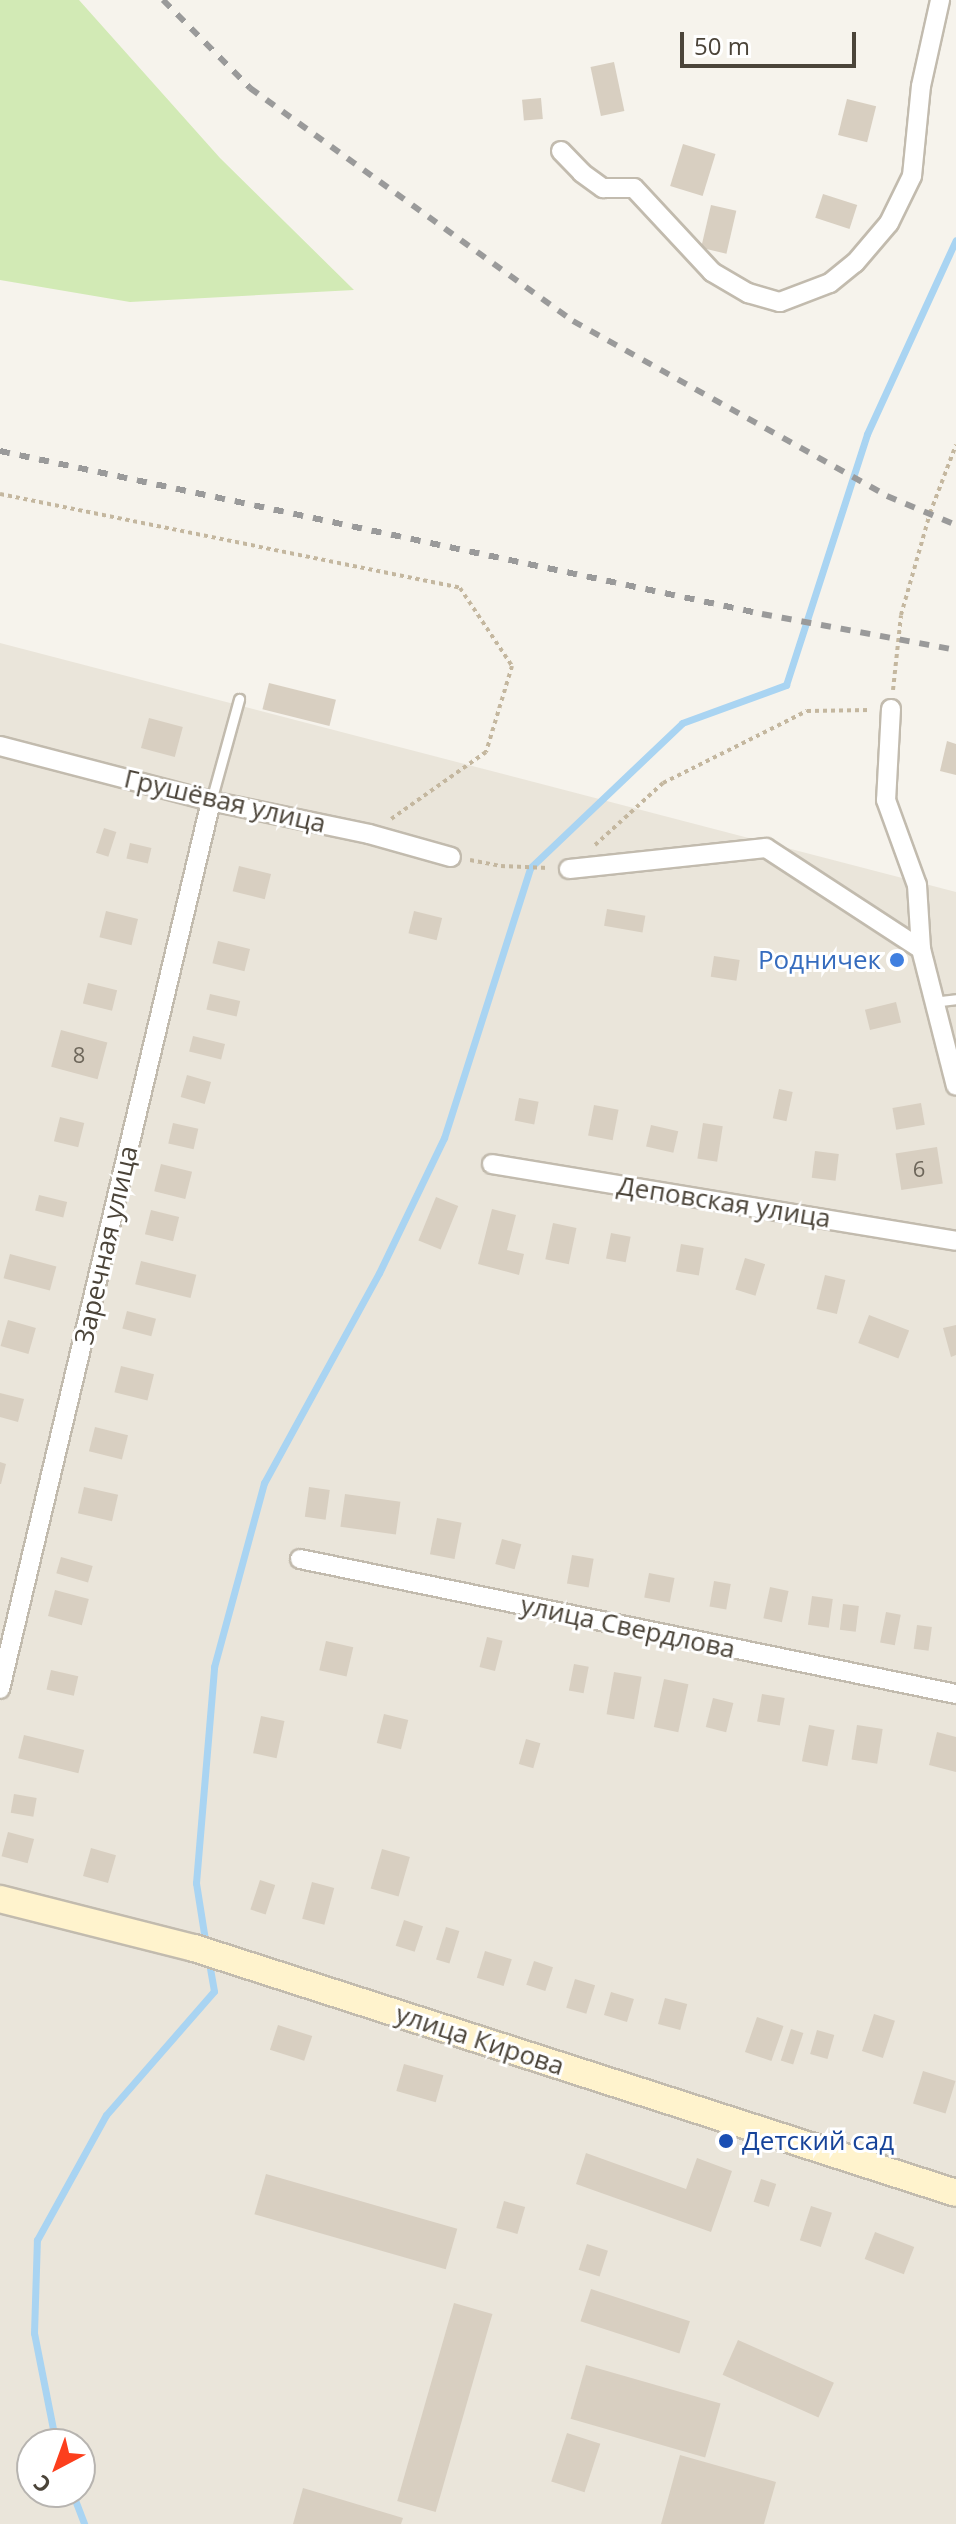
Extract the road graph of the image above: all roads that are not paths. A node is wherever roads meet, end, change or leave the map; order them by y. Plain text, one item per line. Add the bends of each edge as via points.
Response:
1 (940, 0) edge
2 (561, 151) dead end
3 (239, 699) dead end
4 (891, 709) road end
5 (0, 746) edge
6 (211, 801) junction
7 (451, 857) road end
8 (569, 869) road end
9 (921, 949) junction
10 (956, 999) edge
11 (933, 1002) junction
12 (956, 1086) edge
13 (492, 1164) dead end
14 (956, 1241) edge
15 (300, 1559) dead end
16 (0, 1689) edge
17 (956, 1694) edge
18 (0, 1899) edge
19 (956, 2193) edge

1 - 2 street via 921,86 912,176 889,223 830,283 780,302 748,293 712,272 634,188 603,188
3 - 6 lane
4 - 9 street via 886,800 917,885
5 - 6 street, Грушёвая улица
6 - 7 street, Грушёвая улица
6 - 16 street, Заречная улица
8 - 9 street via 766,848
9 - 11 street
10 - 11 lane
11 - 12 street
13 - 14 street, Деповская улица
15 - 17 street, улица Свердлова
18 - 19 street, улица Кирова via 237,1961

